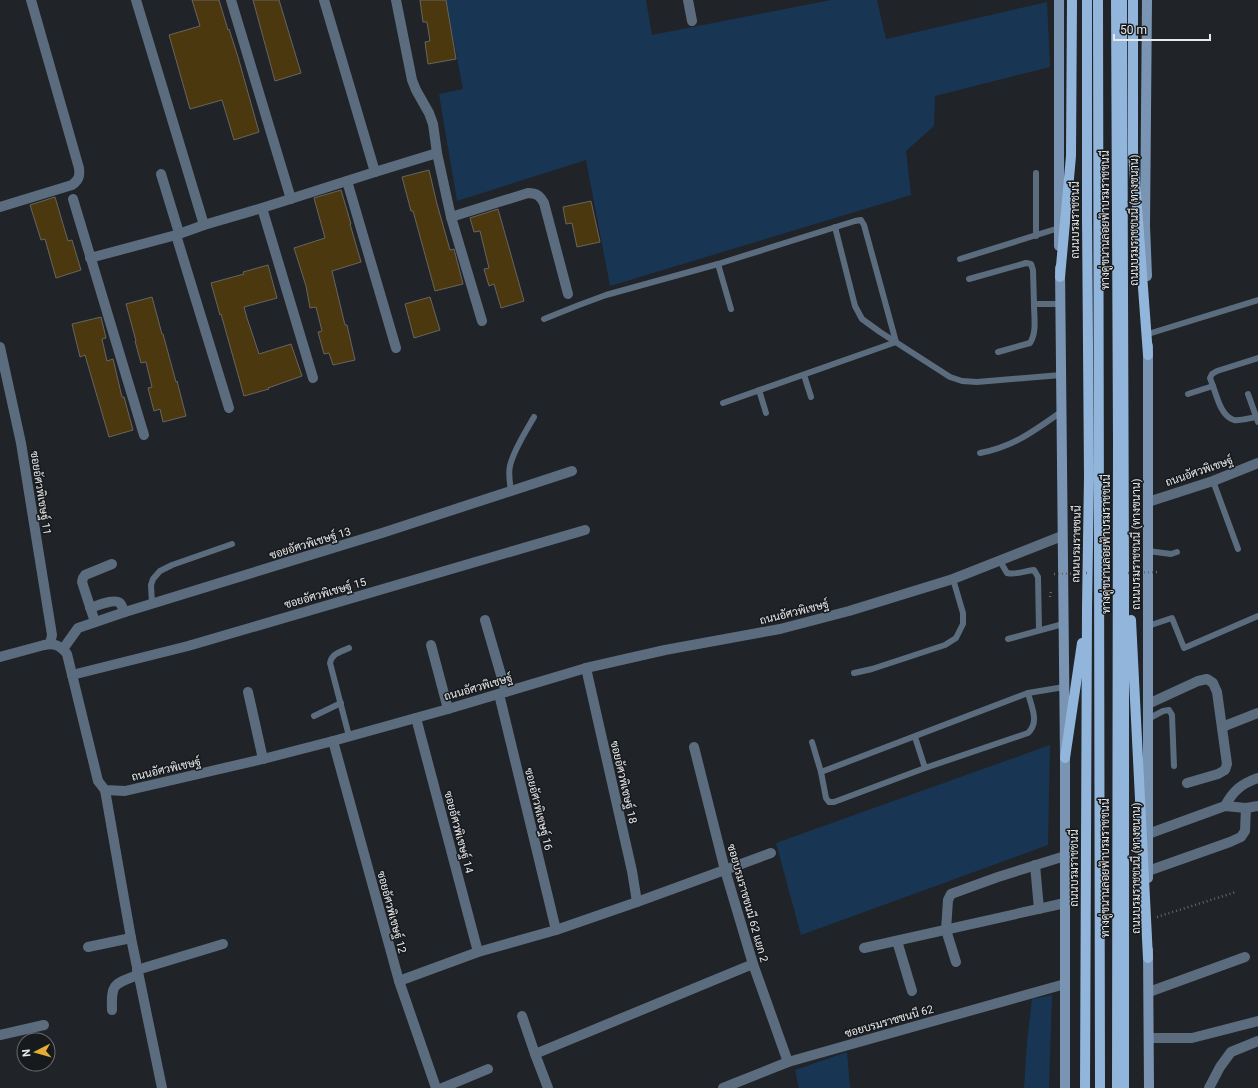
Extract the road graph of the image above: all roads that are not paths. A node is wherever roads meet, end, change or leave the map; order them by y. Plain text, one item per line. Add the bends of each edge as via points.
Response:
1 (31, 0) edge
2 (136, 0) edge
3 (231, 0) edge
4 (324, 0) edge
5 (396, 0) edge
6 (688, 0) edge
7 (1059, 0) edge
8 (1072, 0) edge
9 (1087, 0) edge
10 (1098, 0) edge
11 (1116, 0) edge
12 (1122, 0) edge
13 (1133, 0) edge
14 (1147, 0) edge
15 (692, 21) dead end
16 (437, 153) junction
17 (375, 172) junction
18 (1036, 173) dead end
19 (161, 174) dead end
20 (347, 181) junction
21 (73, 199) dead end
22 (291, 199) junction
23 (0, 207) edge
24 (262, 208) junction
25 (451, 217) junction
26 (204, 225) junction
27 (835, 227) junction
28 (1059, 228) junction
29 (178, 234) junction
30 (1036, 236) junction
31 (90, 258) junction
32 (960, 259) dead end
33 (718, 264) junction
34 (1060, 277) junction
35 (969, 279) dead end
36 (568, 294) dead end
37 (1258, 300) edge
38 (1034, 304) junction
39 (1060, 304) junction
40 (731, 308) dead end
41 (544, 320) dead end
42 (482, 321) dead end
43 (1148, 334) junction
44 (896, 342) junction
45 (0, 347) edge
46 (396, 348) dead end
47 (998, 352) dead end
48 (1148, 355) junction
49 (1258, 358) edge
50 (804, 374) junction
51 (1061, 375) junction
52 (313, 378) dead end
53 (1214, 386) junction
54 (759, 390) junction
55 (1188, 394) dead end
56 (1248, 394) dead end
57 (811, 397) dead end
58 (723, 403) dead end
59 (229, 408) dead end
60 (1061, 412) junction
61 (766, 413) dead end
62 (534, 417) dead end
63 (1257, 420) edge
64 (144, 435) dead end
65 (980, 453) dead end
66 (1258, 463) edge
67 (572, 471) dead end
68 (1213, 481) junction
69 (511, 491) junction
70 (1148, 502) junction
71 (585, 530) dead end
72 (1062, 536) junction
73 (232, 544) dead end
74 (1238, 549) dead end
75 (1148, 551) junction
76 (1177, 552) dead end
77 (1000, 561) junction
78 (112, 564) dead end
79 (1124, 575) junction
80 (953, 579) junction
81 (152, 604) junction
82 (90, 608) junction
83 (1087, 608) junction
84 (125, 612) junction
85 (1258, 616) edge
86 (485, 620) dead end
87 (95, 622) junction
88 (1063, 624) junction
89 (1148, 626) junction
90 (1039, 630) junction
91 (1008, 639) dead end
92 (50, 644) junction
93 (431, 646) dead end
94 (349, 648) dead end
95 (63, 649) junction
96 (0, 658) edge
97 (586, 668) junction
98 (854, 673) dead end
99 (72, 675) junction
100 (1064, 687) junction
101 (248, 692) dead end
102 (503, 693) junction
103 (1028, 693) junction
104 (341, 703) junction
105 (1148, 704) junction
106 (448, 709) junction
107 (1258, 713) edge
108 (314, 716) dead end
109 (416, 718) junction
110 (1148, 719) junction
111 (1222, 727) junction
112 (349, 736) junction
113 (915, 737) junction
114 (332, 741) junction
115 (812, 742) dead end
116 (694, 747) dead end
117 (1064, 758) junction
118 (263, 759) junction
119 (1174, 766) dead end
120 (925, 768) junction
121 (821, 772) junction
122 (1258, 778) edge
123 (1187, 783) dead end
124 (105, 790) junction
125 (1225, 806) junction
126 (1258, 806) edge
127 (1246, 808) junction
128 (1148, 834) junction
129 (771, 853) dead end
130 (1065, 856) junction
131 (1035, 865) junction
132 (725, 870) junction
133 (1148, 871) junction
134 (637, 902) junction
135 (1065, 903) junction
136 (1039, 909) junction
137 (556, 930) junction
138 (946, 930) junction
139 (131, 938) junction
140 (897, 941) junction
141 (224, 944) dead end
142 (88, 947) dead end
143 (864, 948) dead end
144 (478, 952) junction
145 (1245, 957) dead end
146 (1148, 958) junction
147 (956, 962) dead end
148 (753, 964) junction
149 (138, 972) junction
150 (399, 981) junction
151 (1065, 984) junction
152 (912, 991) dead end
153 (1149, 992) junction
154 (112, 1010) dead end
155 (522, 1016) dead end
156 (1258, 1021) edge
157 (44, 1025) dead end
158 (0, 1035) edge
159 (1149, 1038) junction
160 (1258, 1041) edge
161 (535, 1054) junction
162 (788, 1062) junction
163 (488, 1069) dead end
164 (162, 1088) edge
165 (436, 1088) edge
166 (442, 1088) edge
167 (548, 1088) edge
168 (723, 1088) edge
169 (1065, 1088) edge
170 (1085, 1088) edge
171 (1100, 1088) edge
172 (1117, 1088) edge
173 (1124, 1088) edge
174 (1149, 1088) edge
175 (1209, 1088) edge

1 - 23 street via 80,174 72,185
2 - 26 street
3 - 22 street
4 - 17 street
5 - 16 street via 412,80 433,124
6 - 15 street
7 - 28 main road
8 - 34 main road via 1071,156
9 - 83 main road, ถนนบรมราชชนนี
10 - 171 main road, ทางคู่ขนานลอยฟ้าบรมราชชนนี, bridge
11 - 172 main road, ทางคู่ขนานลอยฟ้าบรมราชชนนี, bridge
12 - 79 main road
13 - 48 main road via 1133,154
14 - 43 main road, ถนนบรมราชชนนี (ทางขนาน) via 1145,226
16 - 17 street
16 - 25 street
17 - 20 street
18 - 30 lane
19 - 29 street
20 - 22 street
20 - 46 street
21 - 31 street
22 - 24 street
24 - 26 street
24 - 52 street
25 - 36 street via 528,193 536,193 544,204
25 - 42 street
26 - 29 street
27 - 33 lane
27 - 44 lane via 855,306 862,319
27 - 44 lane via 861,220 864,225
28 - 30 lane
28 - 34 main road
29 - 31 street
29 - 59 street
30 - 32 lane
31 - 64 street
33 - 40 lane
33 - 41 lane via 606,295
34 - 39 main road
35 - 38 lane via 1026,263 1031,264
37 - 43 lane
38 - 39 lane
38 - 47 lane via 1033,339 1030,343
39 - 51 main road
43 - 48 main road, ถนนบรมราชชนนี (ทางขนาน)
44 - 50 lane
44 - 51 lane via 950,377 962,381
45 - 92 street, ซอยอัศวพิเชษฐ์ 11 via 21,443 52,635
48 - 70 main road, ถนนบรมราชชนนี (ทางขนาน)
49 - 53 lane via 1212,374 1210,378
50 - 54 lane
50 - 57 lane
51 - 60 main road
53 - 55 lane
53 - 63 lane via 1226,415 1235,420
54 - 58 lane
54 - 61 lane
56 - 63 lane
60 - 65 lane via 1028,435 1008,445
60 - 72 main road
62 - 69 lane via 510,465
66 - 68 street, ถนนอัศวพิเชษฐ์
67 - 69 street, ซอยอัศวพิเชษฐ์ 13
68 - 70 street, ถนนอัศวพิเชษฐ์
68 - 74 lane
69 - 81 street, ซอยอัศวพิเชษฐ์ 13
70 - 75 main road, ถนนบรมราชชนนี (ทางขนาน)
71 - 99 street, ซอยอัศวพิเชษฐ์ 15 via 188,646
72 - 77 street, ถนนอัศวพิเชษฐ์
72 - 88 main road
73 - 81 lane via 160,571 151,585
75 - 76 lane via 1171,554
75 - 89 main road, ถนนบรมราชชนนี (ทางขนาน)
77 - 80 street, ถนนอัศวพิเชษฐ์
77 - 90 lane via 1007,573 1034,570 1038,577
78 - 82 street via 83,578
79 - 146 main road via 1129,581
79 - 173 main road
80 - 97 street, ถนนอัศวพิเชษฐ์ via 780,629 665,650
80 - 98 lane via 963,614 963,624 956,638 945,645
81 - 84 street, ซอยอัศวพิเชษฐ์ 13
82 - 84 street via 116,602 120,603
82 - 87 street
83 - 117 main road
83 - 170 main road, ถนนบรมราชชนนี
84 - 87 street, ซอยอัศวพิเชษฐ์ 13
85 - 89 lane via 1184,648 1172,618
86 - 102 street, ซอยอัศวพิเชษฐ์ 16
87 - 95 street, ซอยอัศวพิเชษฐ์ 13 via 78,628
88 - 90 lane
88 - 100 main road
89 - 105 main road, ถนนบรมราชชนนี (ทางขนาน)
90 - 91 lane
92 - 95 street
92 - 96 street
93 - 106 street
94 - 104 lane via 334,655 330,663
95 - 99 street via 67,654
97 - 102 street, ถนนอัศวพิเชษฐ์
97 - 134 street, ซอยอัศวพิเชษฐ์ 18
99 - 124 street via 98,781
100 - 103 lane
100 - 117 main road
101 - 118 street
102 - 106 street, ถนนอัศวพิเชษฐ์
102 - 137 street, ซอยอัศวพิเชษฐ์ 16
103 - 113 lane
103 - 120 lane via 1035,720 1028,733
104 - 108 lane
104 - 112 lane
105 - 110 main road, ถนนบรมราชชนนี (ทางขนาน)
105 - 111 street via 1207,679 1213,683 1217,692
106 - 109 street, ถนนอัศวพิเชษฐ์
107 - 111 street
109 - 112 street, ถนนอัศวพิเชษฐ์
109 - 144 street, ซอยอัศวพิเชษฐ์ 14
110 - 119 lane via 1162,711 1169,710 1172,715
110 - 128 main road, ถนนบรมราชชนนี (ทางขนาน)
111 - 123 street via 1227,764 1225,770
112 - 114 street, ถนนอัศวพิเชษฐ์
113 - 120 lane
113 - 121 lane
114 - 118 street, ถนนอัศวพิเชษฐ์
114 - 150 street, ซอยอัศวพิเชษฐ์ 12
115 - 121 lane
116 - 132 street, ซอยบรมราชชนนี 62 แยก 2
117 - 130 main road
118 - 124 street, ถนนอัศวพิเชษฐ์ via 125,791
120 - 121 lane via 834,802 829,802 826,798
122 - 125 street via 1240,786
124 - 139 street
125 - 127 street
125 - 128 street
126 - 127 street
127 - 133 street via 1245,832 1242,837
128 - 133 main road, ถนนบรมราชชนนี (ทางขนาน)
129 - 132 street
130 - 131 street
130 - 135 main road
131 - 136 street
131 - 138 street via 950,894
132 - 134 street
132 - 148 street, ซอยบรมราชชนนี 62 แยก 2
133 - 146 main road, ถนนบรมราชชนนี (ทางขนาน)
134 - 137 street
135 - 136 street
135 - 151 main road
136 - 138 street
137 - 144 street
138 - 140 street
138 - 147 street
139 - 142 street
139 - 149 street
140 - 143 street
140 - 152 street
141 - 149 street
144 - 150 street
145 - 153 street
146 - 153 main road, ถนนบรมราชชนนี (ทางขนาน)
148 - 161 street
148 - 162 street, ซอยบรมราชชนนี 62 แยก 2
149 - 154 street via 114,988
149 - 164 street
150 - 165 street, ซอยอัศวพิเชษฐ์ 12
151 - 162 street, ซอยบรมราชชนนี 62
151 - 169 main road
153 - 159 main road, ถนนบรมราชชนนี (ทางขนาน)
155 - 161 street
156 - 159 street via 1192,1038
157 - 158 street
159 - 174 main road, ถนนบรมราชชนนี (ทางขนาน)
160 - 175 street via 1231,1052
161 - 167 street
162 - 168 street, ซอยบรมราชชนนี 62
163 - 166 street

